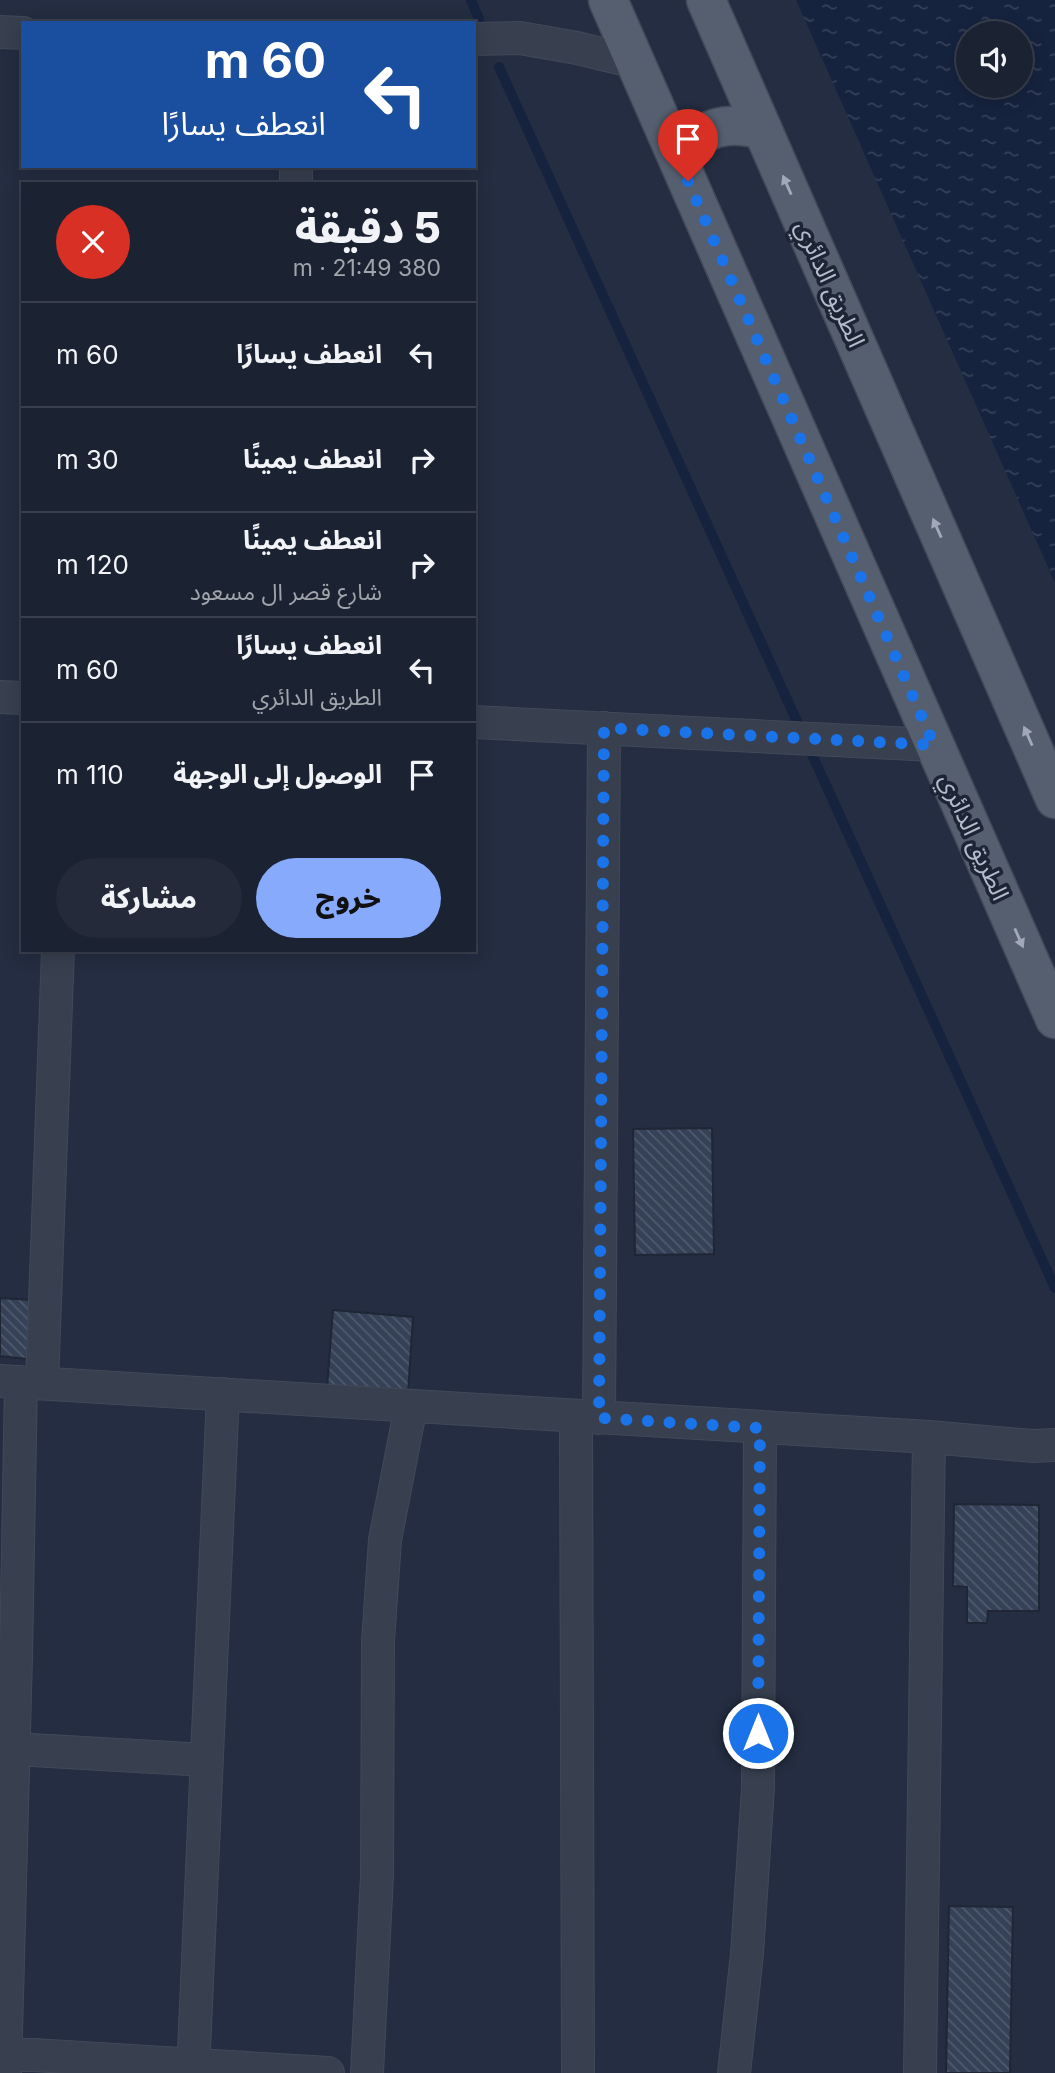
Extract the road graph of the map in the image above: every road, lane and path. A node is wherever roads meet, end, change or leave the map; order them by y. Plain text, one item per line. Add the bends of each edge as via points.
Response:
1 (608, 0) edge
2 (706, 0) edge
3 (0, 32) edge
4 (21, 33) edge
5 (476, 39) edge
6 (635, 62) junction
7 (763, 130) junction
8 (677, 156) junction
9 (0, 697) edge
10 (21, 698) edge
11 (476, 722) edge
12 (604, 728) junction
13 (934, 745) junction
14 (1055, 799) edge
15 (58, 952) edge
16 (1055, 1019) edge
17 (21, 1382) edge
18 (223, 1394) junction
19 (411, 1406) junction
20 (588, 1417) junction
21 (760, 1428) junction
22 (929, 1437) junction
23 (1055, 1445) edge
24 (14, 1749) junction
25 (206, 1759) junction
26 (4, 2060) edge
27 (193, 2069) edge
28 (328, 2073) edge
29 (367, 2073) edge
30 (578, 2073) edge
31 (734, 2073) edge
32 (920, 2073) edge

1 - 6 main road, الطريق الدائري
2 - 7 main road, الطريق الدائري
3 - 4 street
5 - 6 street via 520,38
6 - 8 main road, الطريق الدائري
7 - 8 main road via 731,125 715,128 694,139
14 -> 7 main road, الطريق الدائري
8 - 13 main road, الطريق الدائري
9 - 10 street
11 - 12 street
12 - 13 street
12 - 20 street
13 -> 16 main road, الطريق الدائري
15 - 17 street
17 - 18 street
17 - 24 street
18 - 19 street
18 - 25 street
19 - 20 street
19 - 29 street via 385,1540 378,1641 377,1876
20 - 21 street
20 - 30 street
21 - 22 street
21 - 31 street via 758,1788
22 - 23 street
22 - 32 street
24 - 25 street
24 - 26 street
25 - 27 street
26 - 27 street
27 - 28 street

